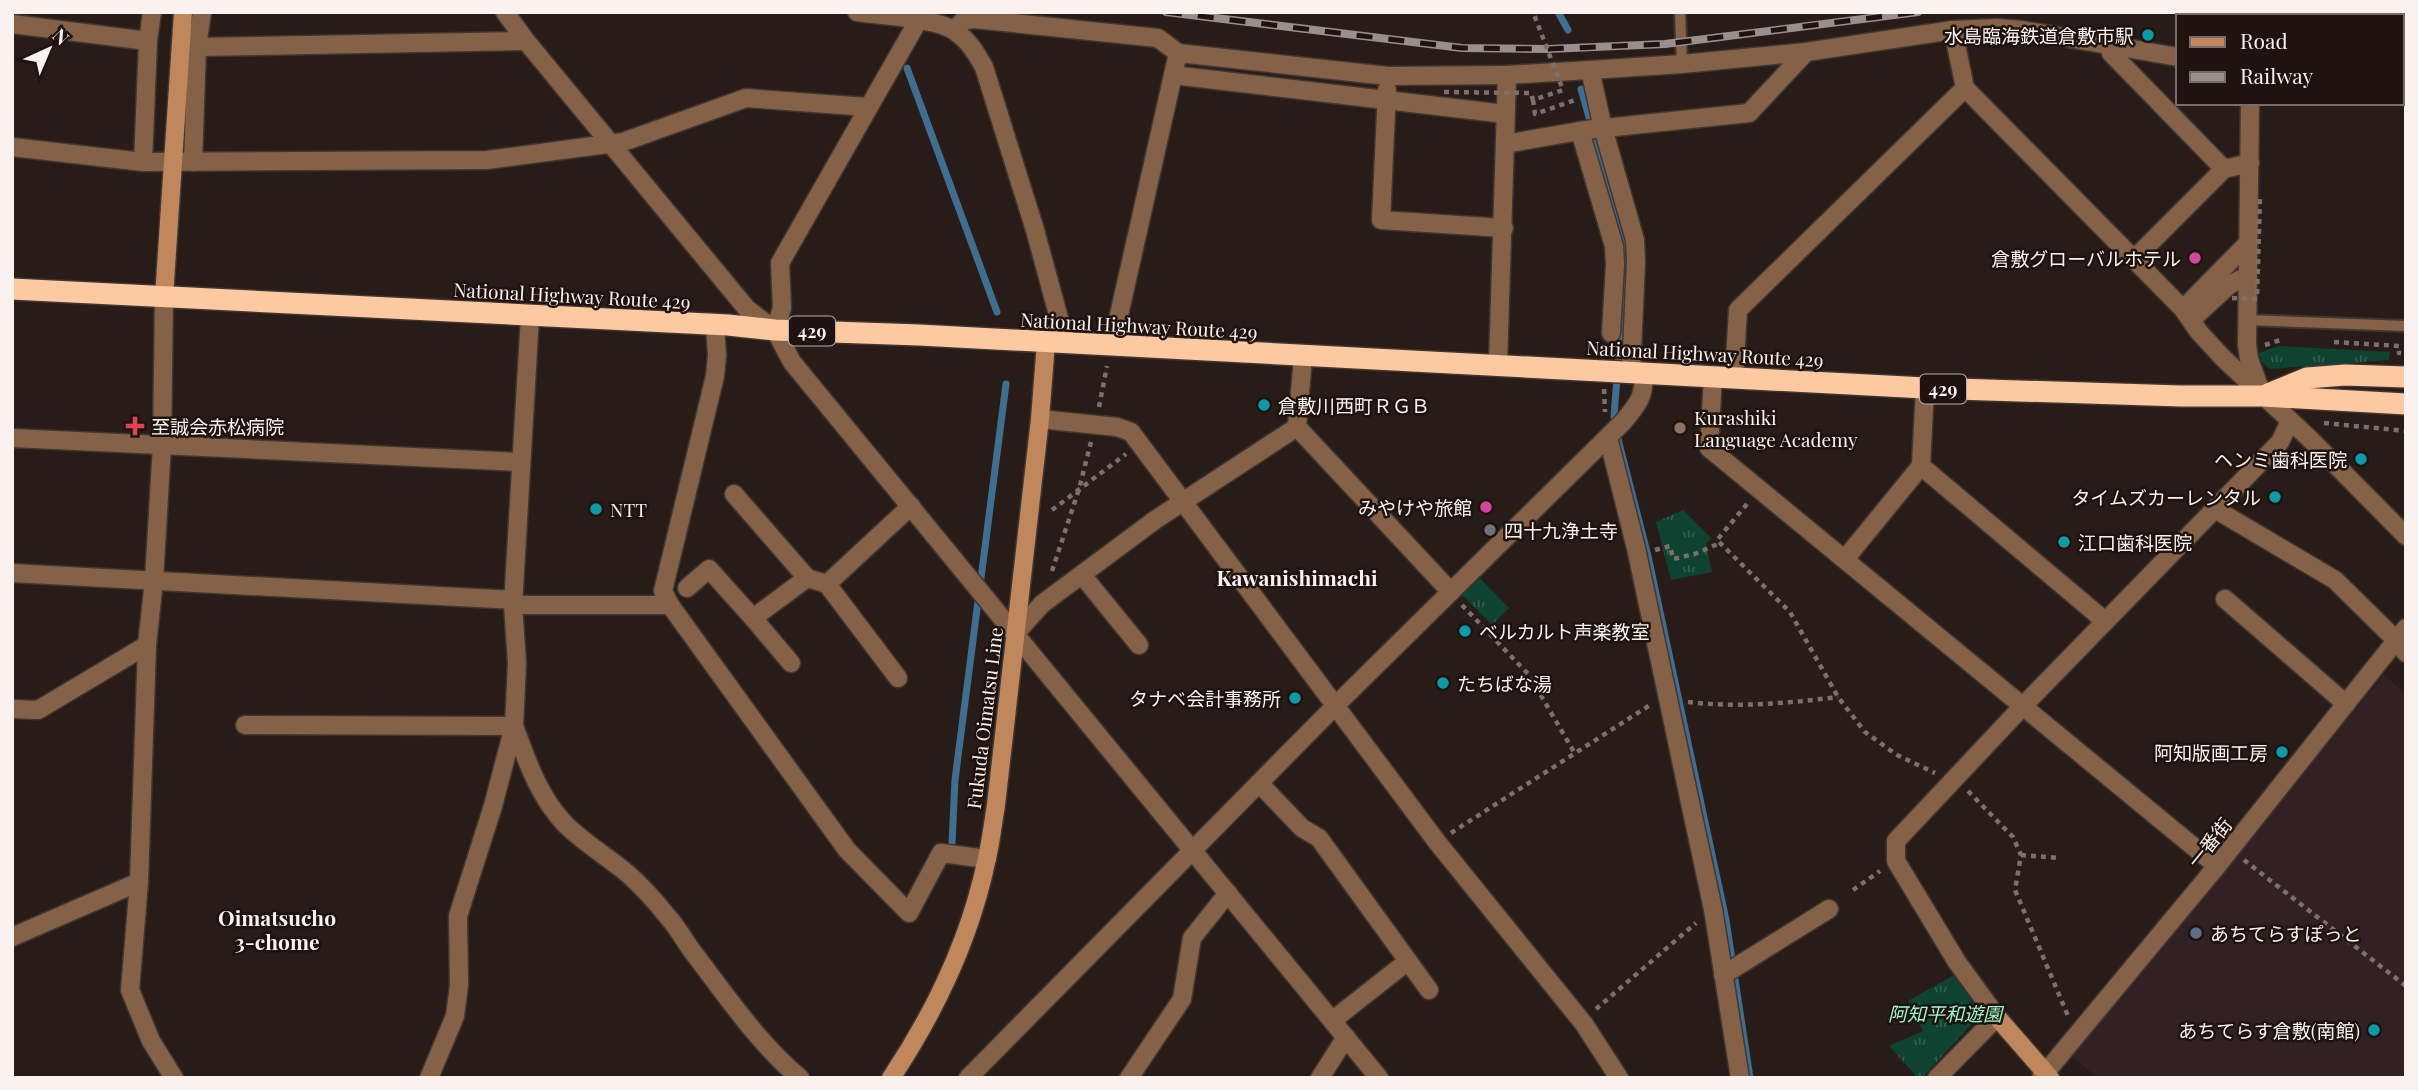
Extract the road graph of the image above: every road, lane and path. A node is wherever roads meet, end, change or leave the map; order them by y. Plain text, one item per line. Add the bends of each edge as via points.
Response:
1 (152, 12) edge
2 (183, 12) edge
3 (202, 12) edge
4 (505, 12) edge
5 (857, 12) edge
6 (1532, 12) edge
7 (1680, 12) edge
8 (918, 21) junction
9 (12, 24) edge
10 (954, 30) junction
11 (1952, 30) junction
12 (148, 41) junction
13 (526, 41) junction
14 (2109, 45) junction
15 (197, 47) junction
16 (1806, 52) junction
17 (1178, 53) junction
18 (2176, 57) edge
19 (1682, 64) junction
20 (1590, 70) junction
21 (1172, 75) junction
22 (1507, 75) junction
23 (1388, 76) junction
24 (1965, 88) junction
25 (1444, 92) dead end
26 (1590, 94) dead end
27 (1386, 100) junction
28 (1532, 100) junction
29 (2250, 105) edge
30 (868, 107) junction
31 (1505, 114) junction
32 (1591, 130) junction
33 (611, 144) junction
34 (1505, 144) junction
35 (12, 147) edge
36 (143, 162) junction
37 (172, 162) junction
38 (193, 162) junction
39 (2250, 163) junction
40 (2224, 169) junction
41 (2264, 198) dead end
42 (1504, 228) junction
43 (2248, 244) junction
44 (2134, 259) junction
45 (2247, 276) junction
46 (12, 289) edge
47 (164, 297) junction
48 (2232, 298) dead end
49 (2187, 314) junction
50 (530, 316) junction
51 (2247, 320) junction
52 (715, 326) junction
53 (2406, 326) edge
54 (775, 330) junction
55 (1611, 332) dead end
56 (2294, 339) dead end
57 (2333, 342) dead end
58 (1056, 343) junction
59 (2399, 346) junction
60 (2406, 346) edge
61 (2257, 349) dead end
62 (2406, 354) edge
63 (1110, 356) junction
64 (1303, 357) junction
65 (1497, 364) junction
66 (1627, 372) junction
67 (1724, 377) junction
68 (2406, 377) edge
69 (1925, 388) junction
70 (2263, 396) junction
71 (2406, 404) edge
72 (1040, 419) junction
73 (2291, 421) junction
74 (2323, 423) dead end
75 (1096, 425) junction
76 (1297, 426) junction
77 (1614, 431) junction
78 (2406, 431) edge
79 (12, 438) edge
80 (1140, 443) junction
81 (163, 446) junction
82 (520, 462) junction
83 (1921, 466) junction
84 (1079, 489) junction
85 (1760, 490) junction
86 (734, 495) dead end
87 (1184, 501) junction
88 (911, 506) junction
89 (2216, 509) junction
90 (1052, 510) dead end
91 (2406, 536) edge
92 (1720, 542) junction
93 (1655, 550) dead end
94 (1845, 559) junction
95 (12, 573) edge
96 (1082, 575) junction
97 (807, 578) junction
98 (154, 580) junction
99 (1049, 581) dead end
100 (827, 584) junction
101 (687, 588) dead end
102 (1450, 591) junction
103 (2225, 599) dead end
104 (513, 602) junction
105 (670, 606) junction
106 (753, 618) junction
107 (2105, 621) junction
108 (1015, 634) junction
109 (2403, 640) edge
110 (147, 645) junction
111 (1139, 645) dead end
112 (791, 663) dead end
113 (898, 678) dead end
114 (1838, 697) junction
115 (1678, 698) junction
116 (2346, 704) junction
117 (1336, 705) junction
118 (2023, 706) junction
119 (12, 709) edge
120 (245, 725) dead end
121 (514, 726) junction
122 (1574, 752) junction
123 (1953, 779) junction
124 (1259, 783) junction
125 (1437, 842) junction
126 (2230, 849) junction
127 (1192, 850) junction
128 (2021, 855) junction
129 (2059, 858) dead end
130 (987, 859) junction
131 (1896, 861) junction
132 (2217, 866) junction
133 (139, 883) junction
134 (1853, 890) dead end
135 (1228, 893) junction
136 (1713, 909) junction
137 (1829, 909) dead end
138 (12, 937) edge
139 (1408, 961) junction
140 (1730, 971) junction
141 (2406, 986) edge
142 (1429, 990) dead end
143 (1997, 1017) junction
144 (1333, 1020) junction
145 (1582, 1021) junction
146 (2076, 1035) junction
147 (1346, 1037) junction
148 (2045, 1076) edge
149 (174, 1078) edge
150 (429, 1078) edge
151 (800, 1078) edge
152 (891, 1078) edge
153 (968, 1078) edge
154 (1129, 1078) edge
155 (1320, 1078) edge
156 (1379, 1078) edge
157 (1619, 1078) edge
158 (1740, 1078) edge
159 (1937, 1078) edge

1 - 12 street
2 - 37 main road
3 - 15 street
4 - 13 street
5 - 8 street
6 - 28 path, bridge via 1563,90
7 - 19 lane
8 - 10 street
8 - 30 street
9 - 12 street
10 - 17 street via 963,21 974,19 1158,38
10 - 58 street via 984,66 1035,230
11 - 14 street via 1997,28
11 - 16 street
11 - 24 street
12 - 36 street
13 - 15 street
13 - 33 street
14 - 18 street
14 - 40 street via 2111,53
15 - 38 street
16 - 19 street
16 - 32 street via 1749,113
17 - 21 street
17 - 23 street
19 - 20 street
20 - 22 street
20 - 32 street
21 - 27 street
21 - 63 street
22 - 23 street
22 - 31 street
23 - 27 street
24 - 44 street
24 - 67 street via 1738,310
25 - 28 path, bridge via 1531,93
26 - 28 path via 1535,114
27 - 31 street
27 - 42 street via 1381,220
29 - 39 street
30 - 33 street via 746,97
30 - 54 street via 780,263 782,308
31 - 34 street
32 - 34 street
32 - 55 street via 1614,246
32 - 66 street via 1635,240
33 - 38 street via 487,160
33 - 54 street via 747,309
34 - 42 street
35 - 36 street
36 - 37 street
37 - 38 street
37 - 47 main road
39 - 40 street
39 - 43 street
40 - 44 street
41 - 48 path, bridge via 2260,198 2257,299
42 - 65 street
43 - 45 street
43 - 49 street
44 - 49 street
45 - 49 street
45 - 51 street
46 - 47 highway, National Highway Route 429 / 429
47 - 50 highway, National Highway Route 429 / 429
47 - 81 street
49 - 70 street
50 - 52 highway, National Highway Route 429 / 429
50 - 82 street
51 - 53 lane
51 - 70 street via 2249,359
52 - 54 highway, National Highway Route 429 / 429
52 - 105 street via 715,376 663,590
54 - 58 highway, National Highway Route 429 / 429
54 - 88 street via 792,362
56 - 61 path
57 - 59 path
58 - 63 highway, National Highway Route 429 / 429
58 - 72 main road, Fukuda Oimatsu Line
59 - 60 path
59 - 62 path via 2399,353
63 - 64 highway, National Highway Route 429 / 429
63 - 75 path
64 - 65 highway, National Highway Route 429 / 429
64 - 76 street
65 - 66 highway, National Highway Route 429 / 429
66 - 67 highway, National Highway Route 429 / 429
66 - 77 street via 1644,391 1641,401
67 - 69 highway, National Highway Route 429 / 429
67 - 85 street via 1709,448
68 - 70 highway, National Highway Route 429 / 429 via 2306,378
69 - 70 highway, National Highway Route 429 / 429
69 - 83 street
70 - 71 highway, National Highway Route 429 / 429
70 - 73 street
72 - 75 street
72 - 108 main road, Fukuda Oimatsu Line
73 - 89 street via 2280,442
73 - 91 street
74 - 78 path
75 - 80 street via 1131,432
75 - 84 path
76 - 87 street
76 - 102 street
77 - 102 street
77 - 115 street via 1636,548
79 - 81 street
80 - 84 path
80 - 87 street
81 - 82 street
81 - 98 street
82 - 104 street
83 - 94 street
83 - 107 street
84 - 90 path
84 - 99 path
85 - 92 path via 1717,540
85 - 94 street
86 - 97 street
87 - 96 street
87 - 117 street
88 - 100 street
88 - 108 street
89 - 107 street
89 - 109 street via 2335,580
92 - 93 path via 1673,559 1670,546
92 - 114 path via 1790,612
94 - 118 street
95 - 98 street
96 - 108 street via 1042,604
96 - 111 street
97 - 100 street
97 - 106 street
98 - 104 street
98 - 110 street
100 - 113 street
101 - 106 street via 709,569
102 - 117 street
102 - 122 path via 1529,675
103 - 116 street
104 - 105 street
104 - 121 street via 517,663
105 - 130 street via 847,850 909,914 941,853
106 - 112 street
107 - 118 street
108 - 127 street
108 - 130 main road, Fukuda Oimatsu Line
109 - 116 street, 一番街
110 - 119 street via 38,710
110 - 133 street
114 - 115 path via 1722,706
114 - 123 path via 1865,732 1897,755
115 - 122 path via 1661,699
115 - 136 street
116 - 126 street, 一番街
117 - 124 street
117 - 125 street
118 - 123 street
118 - 132 street
120 - 121 street
121 - 150 street via 460,908 455,1016
121 - 151 street via 532,776 552,808 646,892 760,1036
122 - 125 path
123 - 128 path via 2013,837
123 - 131 street via 1896,841
124 - 127 street
124 - 139 street via 1302,828 1319,838
125 - 145 street
126 - 132 street, 一番街
126 - 141 path
127 - 135 street
127 - 153 street
128 - 129 path
128 - 146 path via 2015,890
130 - 152 main road, Fukuda Oimatsu Line via 952,964 931,1011
131 - 134 path
131 - 143 street via 1957,962
132 - 146 street, 一番街
133 - 138 street
133 - 149 street via 130,989 151,1041
135 - 144 street
135 - 154 street via 1192,938 1182,999
136 - 140 street
136 - 145 path
137 - 140 street
139 - 142 street
139 - 144 street
140 - 158 street
143 - 148 main road
143 - 159 street
144 - 147 street
145 - 157 street
146 - 148 street, 一番街
147 - 155 street
147 - 156 street

